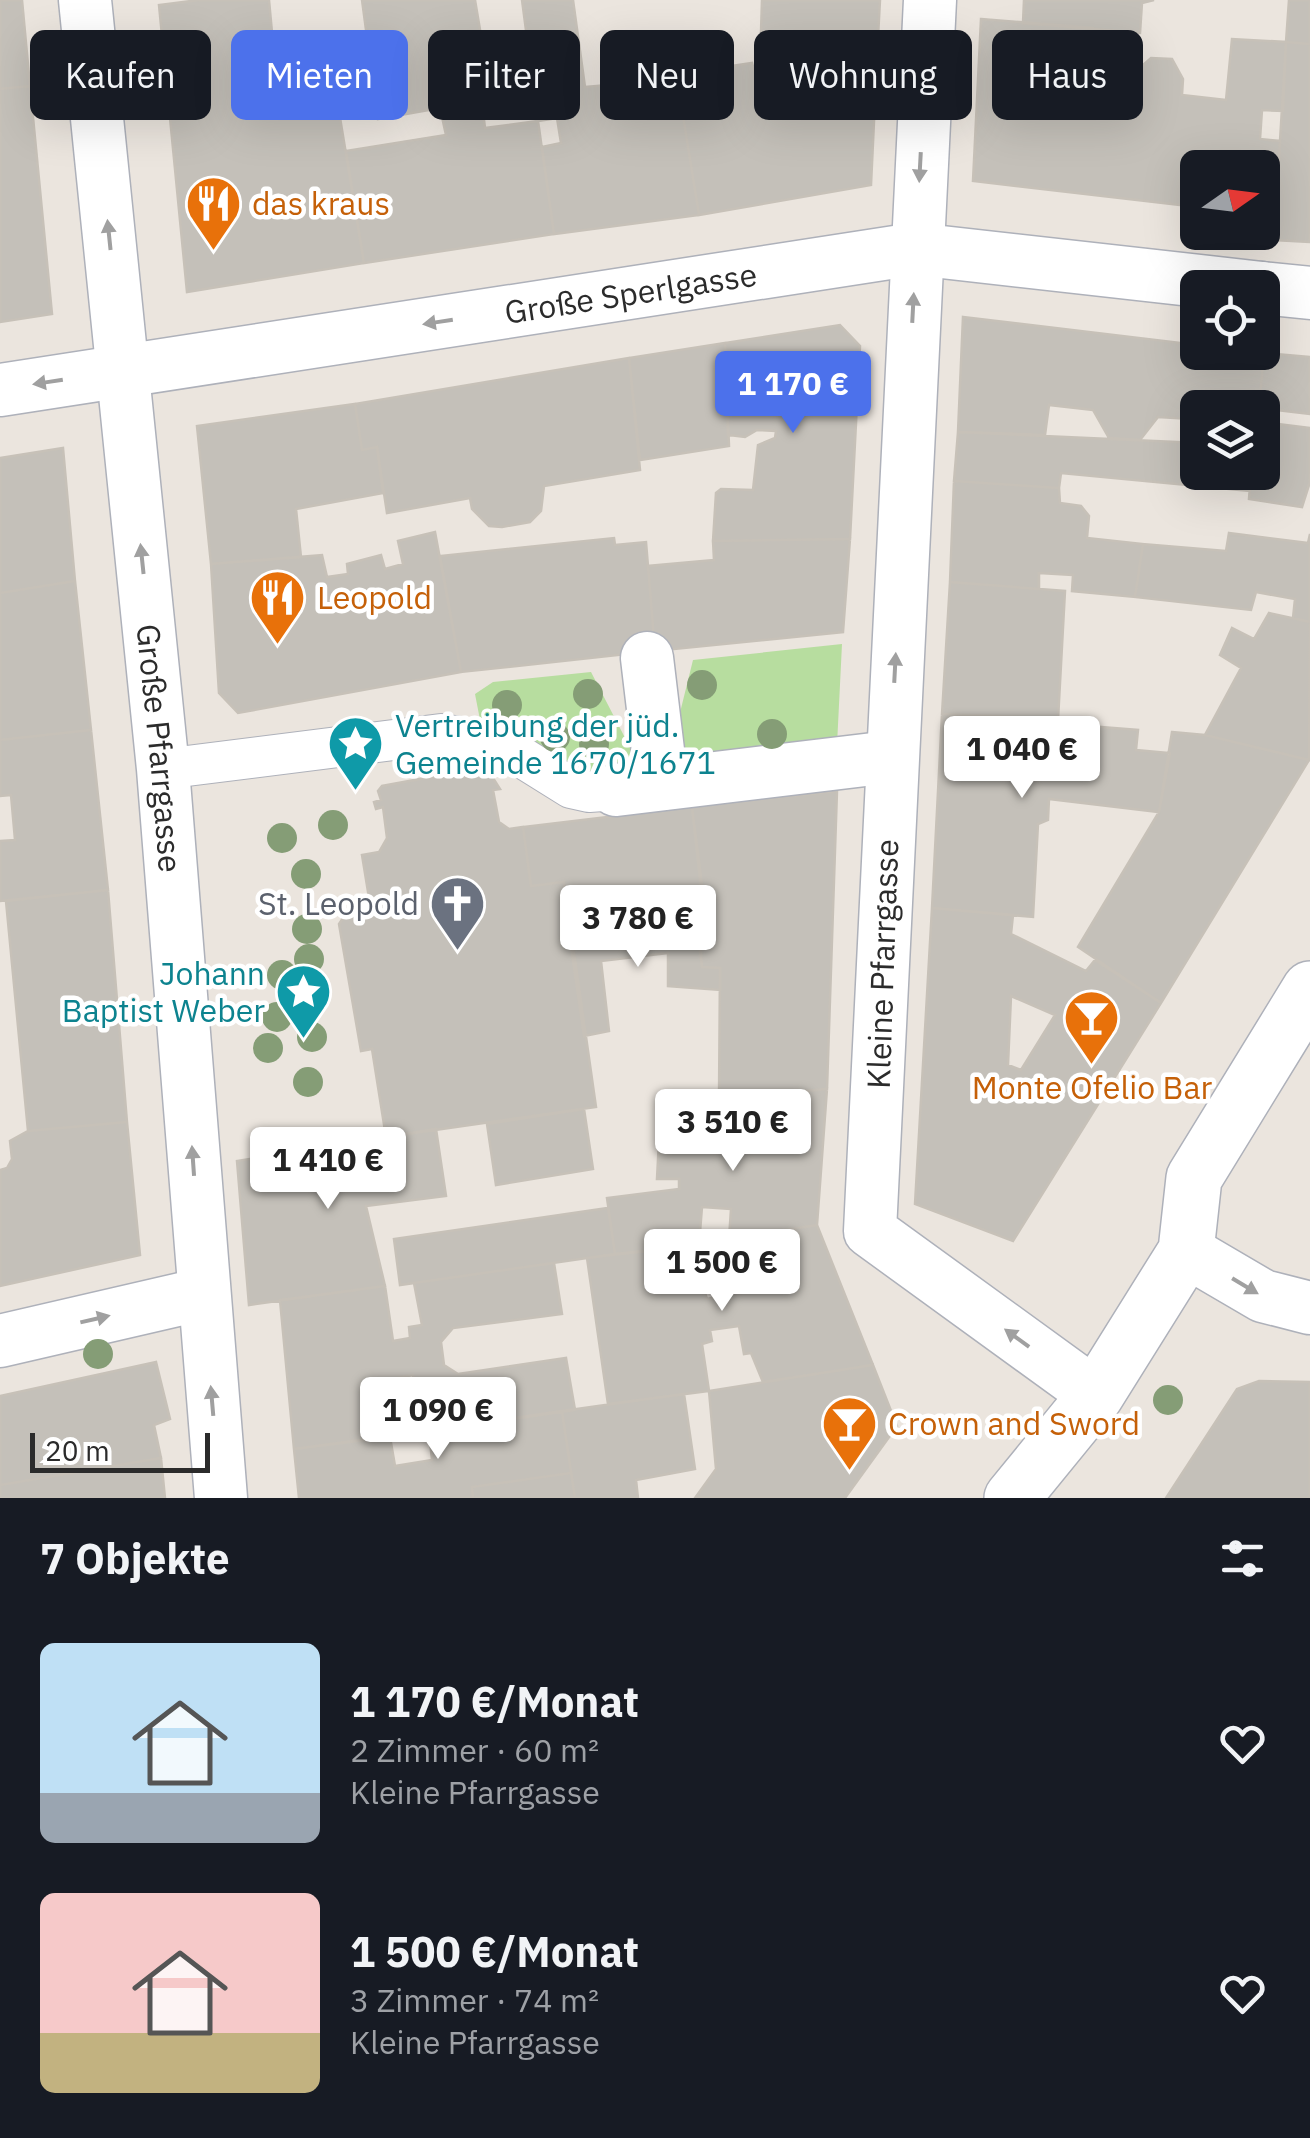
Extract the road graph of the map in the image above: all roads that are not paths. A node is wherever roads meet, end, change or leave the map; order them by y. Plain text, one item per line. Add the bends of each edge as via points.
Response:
1 (85, 0) edge
2 (930, 0) edge
3 (916, 249) junction
4 (1180, 279) edge
5 (1280, 290) edge
6 (1310, 293) edge
7 (122, 370) junction
8 (0, 390) edge
9 (647, 658) dead end
10 (890, 757) junction
11 (164, 768) junction
12 (639, 787) junction
13 (1310, 989) edge
14 (1186, 1251) junction
15 (203, 1294) junction
16 (1310, 1308) edge
17 (0, 1341) edge
18 (1096, 1395) junction
19 (221, 1498) edge
20 (1012, 1498) edge

7 -> 1 street, Große Pfarrgasse
2 -> 3 street, Kleine Pfarrgasse
3 - 4 street, Große Sperlgasse
3 -> 7 street, Große Sperlgasse
10 -> 3 street, Kleine Pfarrgasse
5 - 6 street, Große Sperlgasse
7 -> 8 street, Große Sperlgasse
11 -> 7 street, Große Pfarrgasse
9 - 12 street
10 - 12 street
18 -> 10 street, Kleine Pfarrgasse via 870,1230
11 - 12 street via 441,734 499,743 571,788
15 -> 11 street, Große Pfarrgasse
13 - 14 street via 1194,1178
14 -> 16 street via 1263,1296
14 - 18 street
17 -> 15 street
19 -> 15 street, Große Pfarrgasse
18 - 20 street

